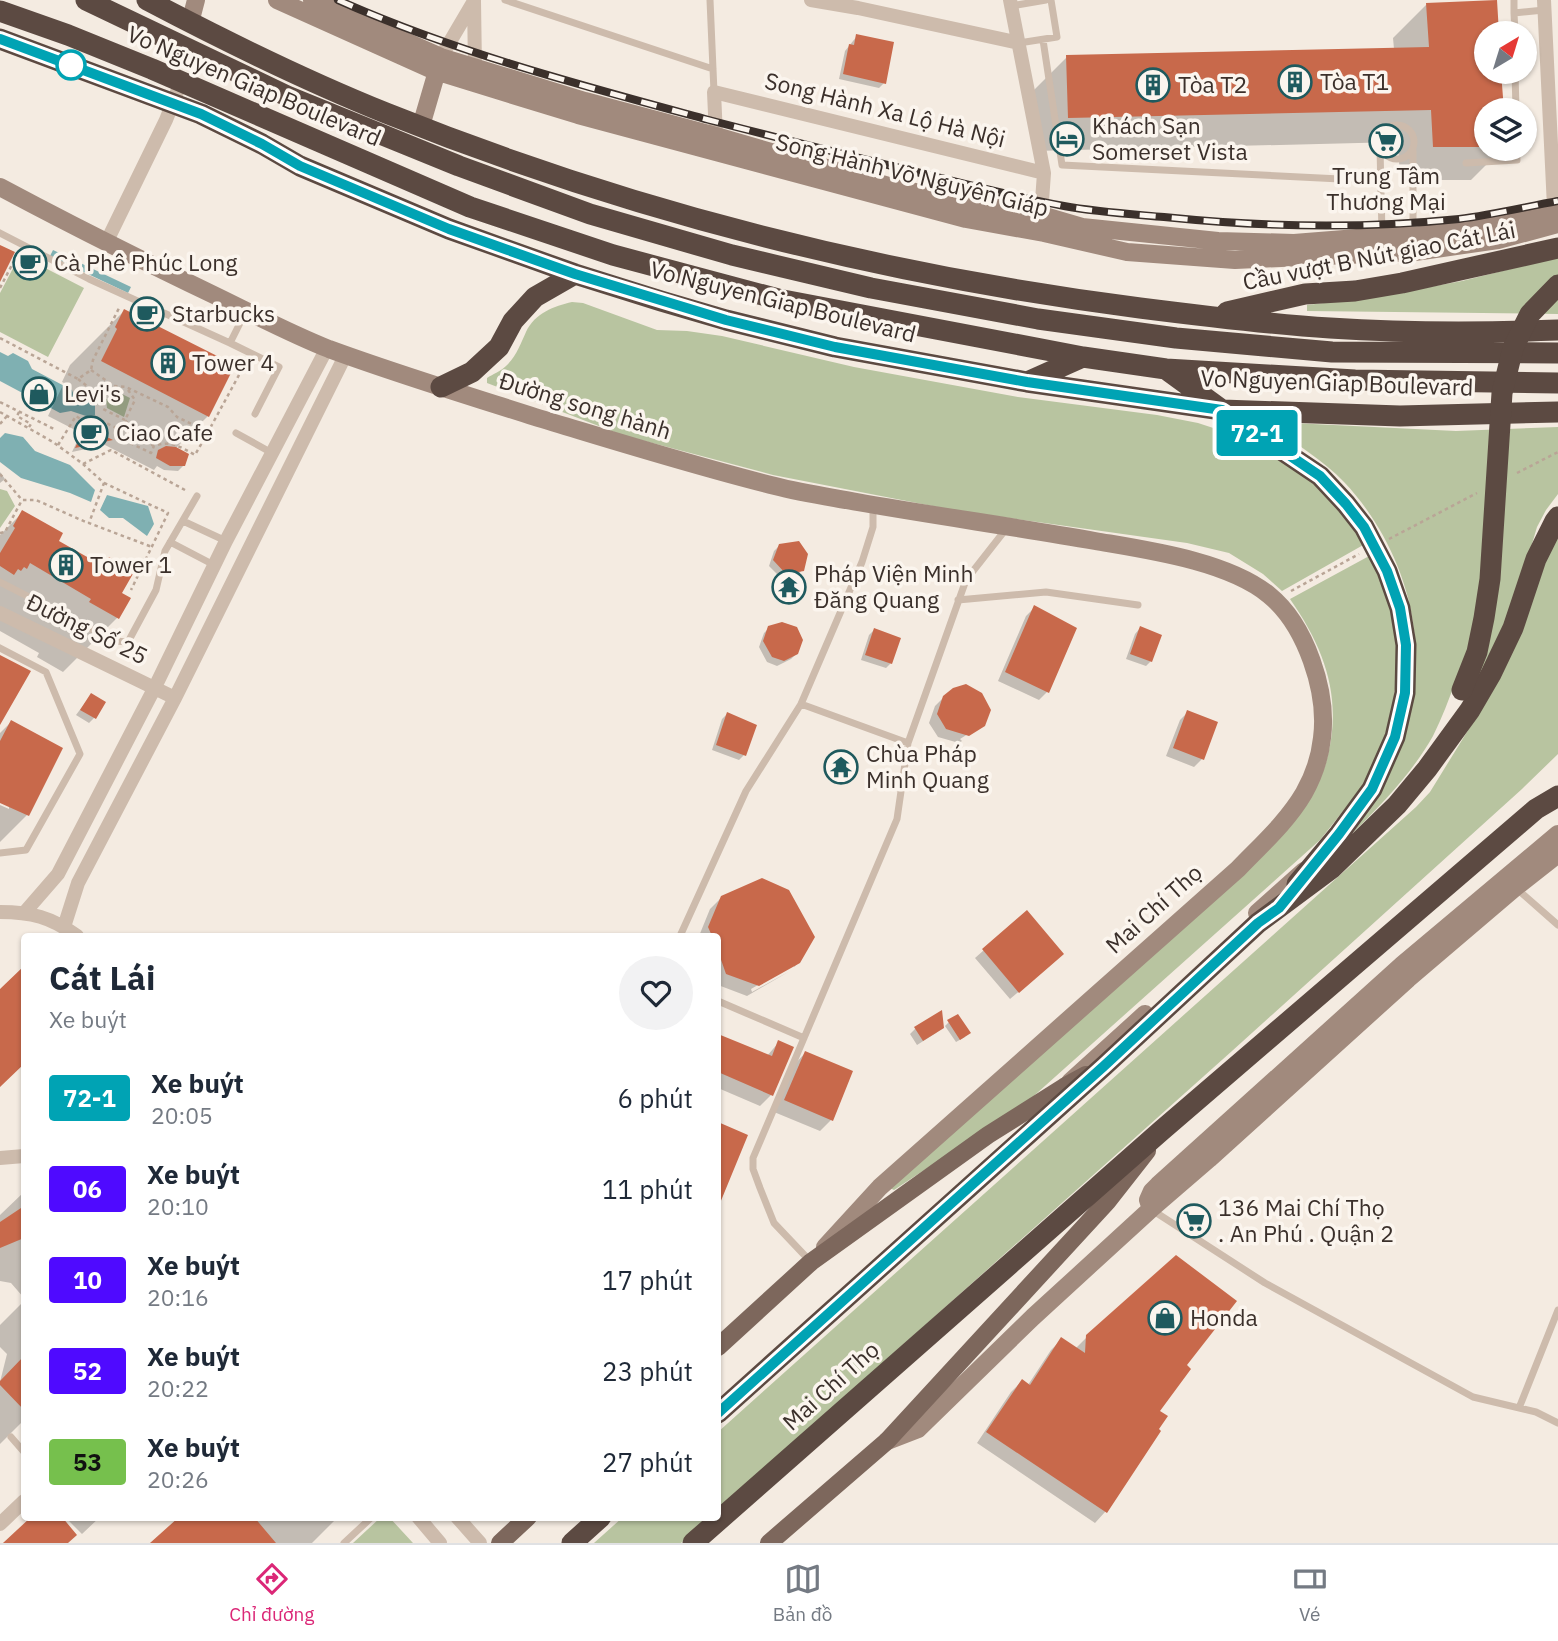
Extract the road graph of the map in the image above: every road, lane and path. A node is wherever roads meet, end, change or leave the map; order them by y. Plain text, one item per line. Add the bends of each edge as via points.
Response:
1 (86, 0) edge
2 (147, 0) edge
3 (196, 0) edge
4 (277, 0) edge
5 (312, 0) edge
6 (474, 0) edge
7 (505, 0) edge
8 (710, 0) edge
9 (811, 0) edge
10 (1048, 0) edge
11 (1514, 0) edge
12 (1018, 2) edge
13 (857, 4) edge
14 (1544, 5) edge
15 (0, 10) edge
16 (1514, 13) junction
17 (1514, 21) edge
18 (190, 23) junction
19 (0, 39) edge
20 (1043, 40) junction
21 (1019, 43) junction
22 (211, 60) junction
23 (267, 61) junction
24 (438, 64) junction
25 (713, 69) junction
26 (474, 76) junction
27 (181, 82) junction
28 (714, 92) junction
29 (173, 103) junction
30 (305, 103) junction
31 (201, 114) junction
32 (421, 126) junction
33 (715, 143) junction
34 (1380, 148) junction
35 (1413, 149) junction
36 (1500, 161) edge
37 (1466, 163) dead end
38 (1044, 173) junction
39 (1380, 181) junction
40 (0, 187) edge
41 (1041, 215) junction
42 (1557, 215) edge
43 (0, 233) edge
44 (1044, 233) junction
45 (106, 243) junction
46 (1414, 244) junction
47 (1381, 245) junction
48 (1558, 248) edge
49 (18, 252) dead end
50 (575, 274) junction
51 (1558, 285) edge
52 (0, 288) edge
53 (121, 303) dead end
54 (246, 311) junction
55 (1209, 317) junction
56 (1558, 330) edge
57 (0, 338) edge
58 (230, 342) junction
59 (327, 348) junction
60 (1558, 353) edge
61 (346, 354) junction
62 (1083, 357) junction
63 (233, 358) dead end
64 (1166, 369) junction
65 (91, 370) junction
66 (78, 379) junction
67 (1027, 382) junction
68 (1558, 383) edge
69 (126, 387) junction
70 (441, 387) junction
71 (0, 402) edge
72 (1222, 410) junction
73 (0, 412) edge
74 (19, 412) junction
75 (1558, 412) edge
76 (255, 414) dead end
77 (7, 416) junction
78 (125, 420) junction
79 (0, 424) edge
80 (29, 428) junction
81 (56, 430) dead end
82 (208, 432) junction
83 (236, 433) dead end
84 (135, 437) junction
85 (124, 440) dead end
86 (58, 445) junction
87 (154, 446) junction
88 (1558, 452) edge
89 (272, 453) junction
90 (83, 464) junction
91 (0, 474) edge
92 (1507, 478) dead end
93 (104, 483) junction
94 (1483, 490) dead end
95 (193, 494) joint
96 (22, 500) junction
97 (873, 505) junction
98 (1558, 517) edge
99 (183, 521) junction
100 (89, 523) junction
101 (1008, 526) junction
102 (0, 533) edge
103 (5, 533) junction
104 (0, 538) edge
105 (1387, 540) dead end
106 (226, 541) junction
107 (170, 542) junction
108 (152, 547) junction
109 (1369, 549) dead end
110 (1192, 561) joint
111 (214, 565) junction
112 (0, 582) edge
113 (131, 590) dead end
114 (1285, 594) dead end
115 (958, 600) junction
116 (1139, 606) dead end
117 (0, 613) edge
118 (0, 648) edge
119 (155, 687) junction
120 (175, 698) junction
121 (801, 704) junction
122 (908, 743) junction
123 (1427, 769) junction
124 (1558, 781) edge
125 (1558, 796) edge
126 (1535, 809) junction
127 (1558, 834) edge
128 (0, 853) edge
129 (1558, 854) edge
130 (1317, 859) junction
131 (1516, 887) junction
132 (1279, 908) junction
133 (0, 912) edge
134 (25, 912) junction
135 (1558, 925) edge
136 (64, 927) junction
137 (73, 933) edge
138 (681, 933) edge
139 (721, 1002) edge
140 (804, 1038) junction
141 (1104, 1066) junction
142 (1064, 1087) junction
143 (1161, 1131) junction
144 (21, 1156) edge
145 (0, 1158) edge
146 (1151, 1209) junction
147 (811, 1262) junction
148 (1558, 1310) edge
149 (721, 1344) edge
150 (1519, 1408) junction
151 (721, 1410) edge
152 (1558, 1423) edge
153 (11, 1437) dead end
154 (887, 1441) junction
155 (21, 1449) edge
156 (21, 1504) edge
157 (721, 1518) edge
158 (368, 1521) edge
159 (421, 1521) edge
160 (461, 1521) edge
161 (524, 1521) edge
162 (597, 1521) edge
163 (718, 1521) edge
164 (0, 1524) edge
165 (344, 1543) edge
166 (440, 1543) edge
167 (480, 1543) edge
168 (500, 1543) edge
169 (572, 1543) edge
170 (693, 1543) edge
171 (769, 1543) edge

1 - 22 highway, Vo Nguyen Giap Boulevard
2 - 18 highway, Vo Nguyen Giap Boulevard
3 - 18 main road
4 - 24 main road, Song Hành Võ Nguyên Giáp
5 - 24 main road, Song Hành Võ Nguyên Giáp
6 - 24 street
6 - 26 street
7 - 25 lane
8 - 25 lane
9 - 13 street
10 - 12 lane
10 - 20 lane via 1057,37
11 - 16 lane
12 - 21 street
13 - 21 street
14 - 16 lane
14 - 42 street
15 - 27 highway, Vo Nguyen Giap Boulevard
16 - 17 lane
18 - 23 highway, Vo Nguyen Giap Boulevard
19 - 29 highway, Vo Nguyen Giap Boulevard
20 - 21 lane
20 - 39 lane via 1062,165
21 - 38 street
22 - 23 highway
22 - 30 highway, Vo Nguyen Giap Boulevard
23 - 30 highway
23 - 32 highway, Vo Nguyen Giap Boulevard
24 - 26 main road, Song Hành Võ Nguyên Giáp
24 - 32 main road
25 - 28 lane
26 - 33 main road, Song Hành Võ Nguyên Giáp via 585,101
27 - 29 street
27 - 31 highway
27 - 62 highway, Vo Nguyen Giap Boulevard via 470,207 613,255 778,299
28 - 33 street
28 - 38 street, Song Hành Xa Lộ Hà Nội
29 - 31 highway, Vo Nguyen Giap Boulevard
29 - 45 street
30 - 60 highway, Vo Nguyen Giap Boulevard via 590,214 871,288 1038,319 1176,338 1332,352
31 - 50 highway, Vo Nguyen Giap Boulevard via 300,166 449,229
32 - 55 highway, Vo Nguyen Giap Boulevard via 666,211 868,261 1063,298
33 - 41 main road, Song Hành Võ Nguyên Giáp via 892,187
33 - 44 main road, Song Hành Võ Nguyên Giáp via 874,195 965,219
34 - 35 lane via 1397,160
34 - 35 lane via 1383,132 1397,125 1412,134
34 - 39 lane
35 - 46 lane
36 - 37 lane
38 - 41 street
39 - 47 lane
40 - 45 main road, Đường song hành
41 - 44 main road
41 - 47 main road, Song Hành Võ Nguyên Giáp via 1082,227 1218,241
42 - 46 main road, Song Hành Võ Nguyên Giáp
43 - 58 lane
44 - 47 main road, Song Hành Võ Nguyên Giáp via 1127,252 1235,260
45 - 54 main road, Đường song hành
46 - 47 main road, Song Hành Võ Nguyên Giáp
48 - 55 highway, Cầu vượt B Nút giao Cát Lái via 1402,283 1305,295
49 - 52 path
50 - 67 highway, Vo Nguyen Giap Boulevard via 823,344
50 - 70 highway via 535,297 513,321 499,347 472,372
51 - 123 highway, bridge via 1530,314 1510,359 1502,393 1490,579 1477,652
53 - 65 path
54 - 58 lane
54 - 59 main road, Đường song hành
55 - 56 highway, Vo Nguyen Giap Boulevard via 1331,328
57 - 66 path
58 - 76 lane via 279,367
59 - 61 main road, Đường song hành
59 - 89 street
61 - 70 main road, Đường song hành
61 - 120 street
62 - 64 highway, Vo Nguyen Giap Boulevard
62 - 67 highway
63 - 82 path via 245,364
64 - 68 highway, Vo Nguyen Giap Boulevard via 1355,380
64 - 72 highway
65 - 66 path
65 - 69 path via 114,386
66 - 78 path via 102,398 103,409
67 - 72 highway, Vo Nguyen Giap Boulevard
69 - 78 path via 135,400
69 - 82 path
70 - 97 main road, Đường song hành via 645,451 779,487
71 - 74 path
72 - 75 highway, Vo Nguyen Giap Boulevard via 1400,416
72 - 130 highway via 1320,476 1346,504 1387,571 1400,608 1406,645 1405,693 1395,737 1372,789
73 - 77 path
74 - 80 path via 17,416 31,424
74 - 81 path
77 - 79 path
77 - 80 path
78 - 84 path
80 - 86 path
82 - 87 path via 195,454 174,444
83 - 89 lane
84 - 86 path via 102,421 91,426 76,416
84 - 87 path
85 - 87 path via 151,453
86 - 90 path
88 - 92 path
89 - 106 street
90 - 93 path
90 - 95 path via 111,450
91 - 96 path
93 - 100 path
93 - 108 path via 168,513
94 - 105 path
95 - 99 lane
96 - 100 path via 36,500
96 - 103 path
97 - 101 main road, Đường song hành
97 - 121 lane via 873,527 862,562
98 - 123 highway via 1536,559 1513,628 1491,674
99 - 106 lane
99 - 107 lane
100 - 108 path
101 - 110 main road, Đường song hành
101 - 115 lane via 965,580
102 - 103 path
103 - 104 path
106 - 111 street
107 - 111 lane
107 - 112 lane via 156,590 128,642 115,641
108 - 113 path
109 - 114 path
110 - 147 main road, Mai Chí Thọ via 1224,570 1271,596 1289,615 1305,645 1317,677 1322,736 1305,791 1287,818 1238,869 880,1187
111 - 119 street
115 - 116 lane via 1046,592
115 - 122 lane
117 - 119 street, Đường Số 25
118 - 128 lane via 46,672 80,754 26,849
119 - 120 street, Đường Số 25
119 - 134 street via 58,874
120 - 136 street via 78,883
121 - 122 lane
121 - 138 lane via 746,790
122 - 140 lane via 897,819
123 - 132 highway, Mai Chí Thọ via 1332,868
124 - 126 highway, Mai Chí Thọ
125 - 126 highway, Mai Chí Thọ
126 - 143 highway, Mai Chí Thọ
127 - 146 main road, Mai Chí Thọ via 1402,965 1152,1191
129 - 131 main road, Mai Chí Thọ
130 - 132 highway
130 - 142 main road, Mai Chí Thọ
131 - 135 lane
131 - 146 main road, Mai Chí Thọ
132 - 141 highway, Mai Chí Thọ
133 - 134 street
134 - 136 street
136 - 137 street
139 - 140 lane
140 - 147 lane via 753,1158 753,1169 774,1223
141 - 142 main road, Mai Chí Thọ
141 - 151 highway, Mai Chí Thọ
142 - 147 main road, Mai Chí Thọ via 988,1135
143 - 154 main road, Mai Chí Thọ via 1107,1202
143 - 157 highway, Mai Chí Thọ
144 - 145 street
146 - 150 lane via 1265,1283 1473,1397
146 - 154 main road, Mai Chí Thọ via 918,1429
147 - 149 main road, Mai Chí Thọ
148 - 150 lane
150 - 152 lane
153 - 155 lane
154 - 171 main road, Mai Chí Thọ
156 - 164 street
158 - 165 lane
159 - 166 street
160 - 167 street
161 - 168 main road
162 - 169 highway
163 - 170 highway, Mai Chí Thọ

